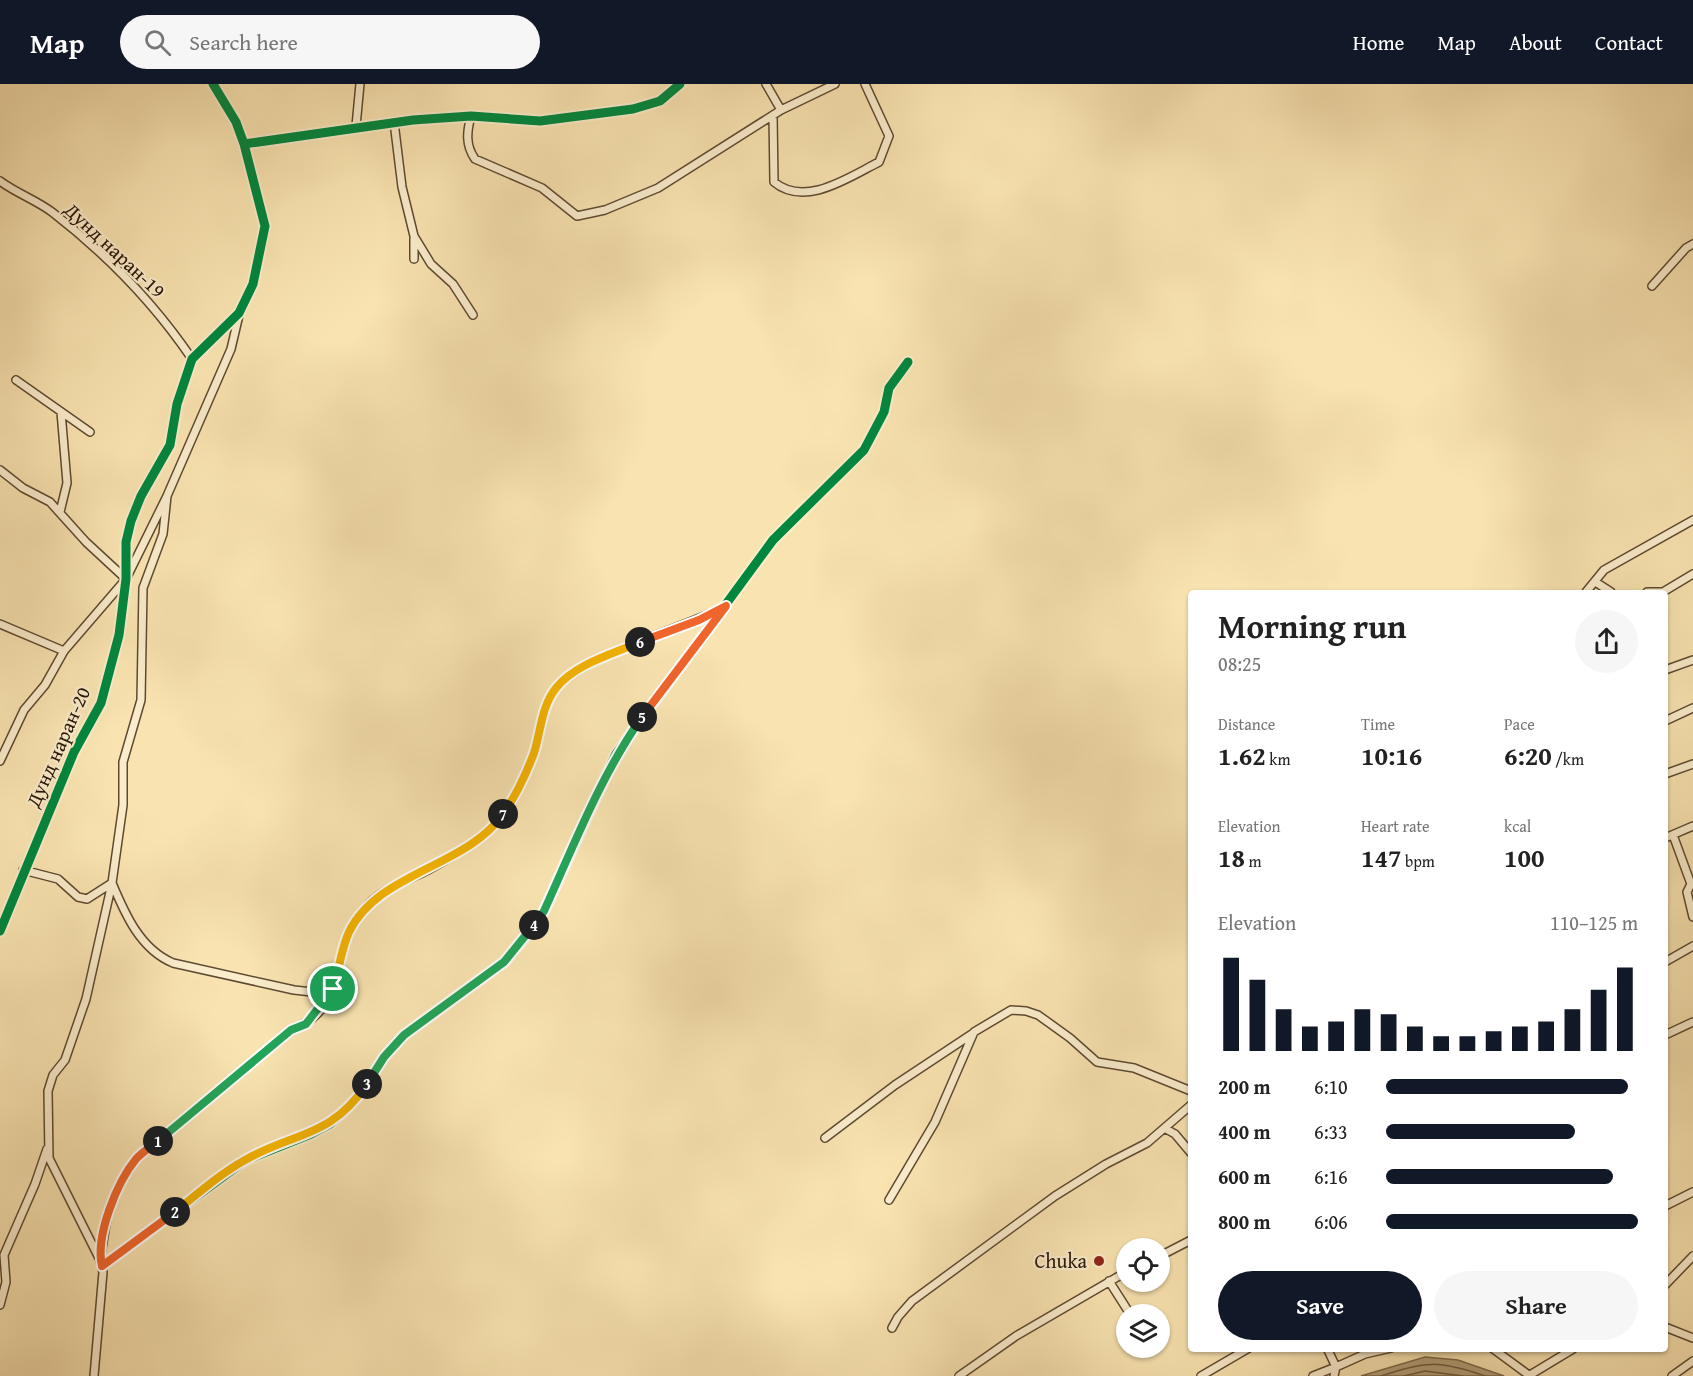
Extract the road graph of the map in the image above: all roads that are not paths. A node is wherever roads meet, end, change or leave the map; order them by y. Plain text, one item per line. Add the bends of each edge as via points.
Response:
1 (213, 84) edge
2 (360, 84) edge
3 (680, 84) edge
4 (766, 84) edge
5 (835, 84) edge
6 (866, 84) edge
7 (781, 110) junction
8 (773, 115) junction
9 (471, 116) junction
10 (394, 122) junction
11 (357, 126) junction
12 (244, 144) junction
13 (0, 181) edge
14 (414, 236) junction
15 (1693, 244) edge
16 (414, 259) dead end
17 (1652, 286) dead end
18 (239, 313) junction
19 (473, 315) dead end
20 (192, 359) junction
21 (908, 362) dead end
22 (16, 380) dead end
23 (61, 412) junction
24 (90, 432) dead end
25 (0, 470) edge
26 (167, 496) junction
27 (60, 512) junction
28 (1693, 520) edge
29 (1693, 574) edge
30 (126, 579) junction
31 (1596, 583) junction
32 (1588, 590) edge
33 (1608, 590) edge
34 (1667, 590) edge
35 (726, 606) junction
36 (0, 624) edge
37 (64, 651) junction
38 (1693, 660) edge
39 (1668, 669) edge
40 (1693, 708) edge
41 (1668, 720) edge
42 (0, 761) edge
43 (1693, 765) edge
44 (1668, 773) edge
45 (1693, 826) edge
46 (1673, 835) junction
47 (1668, 837) edge
48 (23, 870) junction
49 (112, 883) junction
50 (1692, 884) edge
51 (1693, 917) edge
52 (0, 931) edge
53 (1693, 946) edge
54 (1668, 960) edge
55 (333, 989) junction
56 (994, 1015) dead end
57 (1693, 1022) edge
58 (974, 1032) junction
59 (1668, 1034) edge
60 (1188, 1090) edge
61 (1188, 1108) edge
62 (1166, 1129) junction
63 (825, 1138) dead end
64 (48, 1147) junction
65 (1188, 1149) edge
66 (1693, 1192) edge
67 (889, 1200) dead end
68 (1668, 1204) edge
69 (1188, 1241) edge
70 (1170, 1251) edge
71 (1693, 1256) edge
72 (101, 1263) junction
73 (1116, 1277) edge
74 (1109, 1281) junction
75 (1668, 1282) edge
76 (1124, 1304) edge
77 (0, 1305) edge
78 (892, 1328) dead end
79 (1668, 1328) edge
80 (1693, 1338) edge
81 (1242, 1352) edge
82 (1329, 1352) edge
83 (1374, 1352) edge
84 (1498, 1352) edge
85 (1570, 1352) edge
86 (1693, 1361) edge
87 (1336, 1367) junction
88 (1530, 1375) edge
89 (94, 1376) edge
90 (959, 1376) edge
91 (1201, 1376) edge
92 (1313, 1376) edge
93 (1334, 1376) edge
94 (1672, 1376) edge

1 - 12 street, Дунд наран-20
2 - 11 street
3 - 9 street via 660,101 633,109 540,121
4 - 7 street
5 - 7 street
6 - 8 street via 889,136 879,162 837,184 799,194 774,182
7 - 8 street
8 - 9 street via 658,188 605,210 577,216 542,188 475,159 466,132
9 - 10 street
10 - 11 street
10 - 14 street via 402,188
11 - 12 street
12 - 18 street, Дунд наран-20 via 265,226 253,284
13 - 20 street, Дунд наран-19 via 51,211 132,284 168,324
14 - 16 street
14 - 19 street via 431,264 453,284
15 - 17 street
18 - 20 street, Дунд наран-20
18 - 26 street via 231,349
20 - 30 street, Дунд наран-20 via 177,404 170,445 131,521 126,542
21 - 35 street via 889,387 884,412 864,450 773,540
22 - 23 street
23 - 24 street
23 - 27 street via 67,483
25 - 27 street
26 - 30 street
26 - 49 street via 163,534 143,588 141,700 123,762 123,805
27 - 30 street
28 - 31 street via 1604,570
29 - 34 street
30 - 37 street, Дунд наран-20
30 - 48 street, Дунд наран-20 via 119,634 101,703 74,752
31 - 32 street
31 - 33 street
35 - 55 street via 587,665 557,687 547,703 530,762 498,822 365,908 348,933
35 - 72 street via 616,754 544,911 504,962 404,1035 358,1097 330,1124 246,1160
36 - 37 street
37 - 42 street, Дунд наран-20 via 45,685 24,710
38 - 39 street
40 - 41 street
43 - 44 street
45 - 46 street
46 - 47 street
46 - 50 street
48 - 49 street via 58,879 78,897 87,898
48 - 52 street, Дунд наран-20
49 - 55 street via 140,938 164,959 294,990 321,993
49 - 64 street via 86,999 68,1053 53,1075 48,1091
50 - 51 street via 1686,892
53 - 54 street
55 - 72 street via 306,1024 291,1030 136,1159 118,1187 107,1218
56 - 58 street
57 - 59 street
58 - 60 street via 1011,1010 1026,1011 1050,1023 1097,1062 1134,1068
58 - 63 street
58 - 67 street via 935,1122
61 - 62 street
62 - 65 street
62 - 78 street via 1055,1196 912,1301
64 - 72 street via 57,1178
64 - 77 street via 4,1255 6,1282
66 - 68 street
69 - 70 street
71 - 75 street
72 - 89 street
73 - 74 street
74 - 76 street
74 - 90 street via 1016,1336
79 - 80 street
81 - 91 street
82 - 87 street
83 - 87 street
84 - 88 street
85 - 88 street
86 - 94 street
87 - 92 street
87 - 93 street

